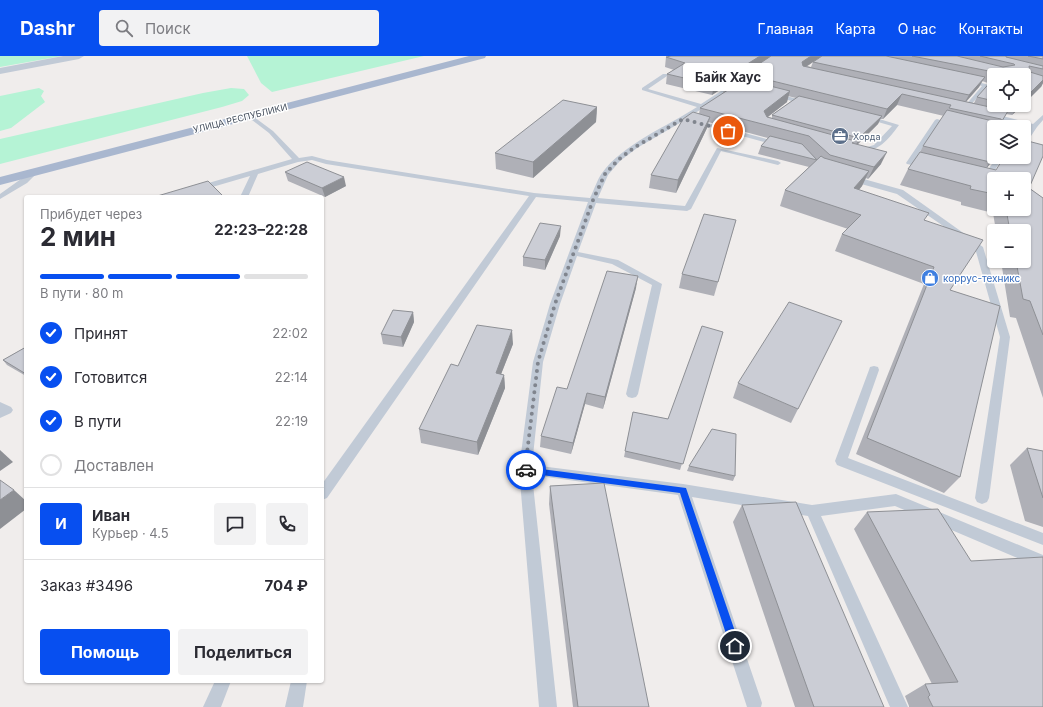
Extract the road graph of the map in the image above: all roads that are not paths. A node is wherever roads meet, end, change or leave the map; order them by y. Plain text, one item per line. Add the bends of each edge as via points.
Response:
1 (79, 56) edge
2 (481, 56) edge
3 (778, 56) edge
4 (0, 71) edge
5 (665, 75) dead end
6 (962, 80) edge
7 (733, 85) junction
8 (745, 88) edge
9 (766, 93) edge
10 (795, 100) junction
11 (789, 105) edge
12 (949, 105) edge
13 (701, 106) junction
14 (818, 106) edge
15 (965, 109) junction
16 (973, 111) edge
17 (980, 112) edge
18 (857, 115) edge
19 (250, 116) junction
20 (1043, 117) edge
21 (683, 119) junction
22 (958, 126) edge
23 (1034, 126) junction
24 (1031, 131) edge
25 (787, 146) edge
26 (850, 149) edge
27 (296, 160) junction
28 (778, 163) dead end
29 (995, 164) edge
30 (931, 169) edge
31 (35, 171) junction
32 (256, 172) junction
33 (844, 176) edge
34 (976, 180) edge
35 (0, 181) edge
36 (177, 195) edge
37 (245, 195) edge
38 (534, 195) junction
39 (0, 197) edge
40 (593, 200) junction
41 (573, 253) junction
42 (874, 370) dead end
43 (632, 394) dead end
44 (0, 406) edge
45 (0, 414) edge
46 (525, 470) junction
47 (683, 490) junction
48 (324, 491) edge
49 (982, 498) dead end
50 (812, 511) junction
51 (1043, 539) edge
52 (1043, 562) edge
53 (222, 683) edge
54 (299, 683) edge
55 (754, 703) dead end
56 (212, 707) edge
57 (294, 707) edge
58 (548, 707) edge
59 (899, 707) edge

1 - 4 street
2 - 19 main road, УЛИЦА РЕСПУБЛИКИ
3 - 7 lane
5 - 13 lane via 644,89
6 - 15 lane via 986,85
7 - 8 lane
7 - 13 lane
9 - 10 lane
10 - 11 lane
10 - 14 lane
12 - 15 lane
13 - 21 lane
15 - 16 lane
17 - 23 lane
18 - 26 lane via 896,125 880,145 868,150
19 - 27 lane via 270,132
19 - 31 main road, УЛИЦА РЕСПУБЛИКИ
20 - 23 lane
21 - 25 lane
21 - 40 lane via 618,160 605,174
22 - 30 lane via 937,121 909,163
23 - 24 lane
27 - 32 lane
27 - 38 lane via 312,158
28 - 40 lane via 719,149 687,209
29 - 34 lane via 983,182
31 - 35 main road, УЛИЦА РЕСПУБЛИКИ
31 - 39 lane
32 - 36 lane
32 - 37 lane
33 - 49 lane via 900,192 979,247 1005,337
38 - 40 lane
38 - 48 lane
40 - 41 lane
41 - 43 lane via 615,262 657,284
41 - 46 lane via 538,362
42 - 51 lane via 840,461
44 - 45 lane via 7,410
46 - 47 lane
46 - 58 lane
47 - 50 lane
47 - 55 lane
50 - 52 lane via 896,500
50 - 59 lane
53 - 56 lane
54 - 57 lane

